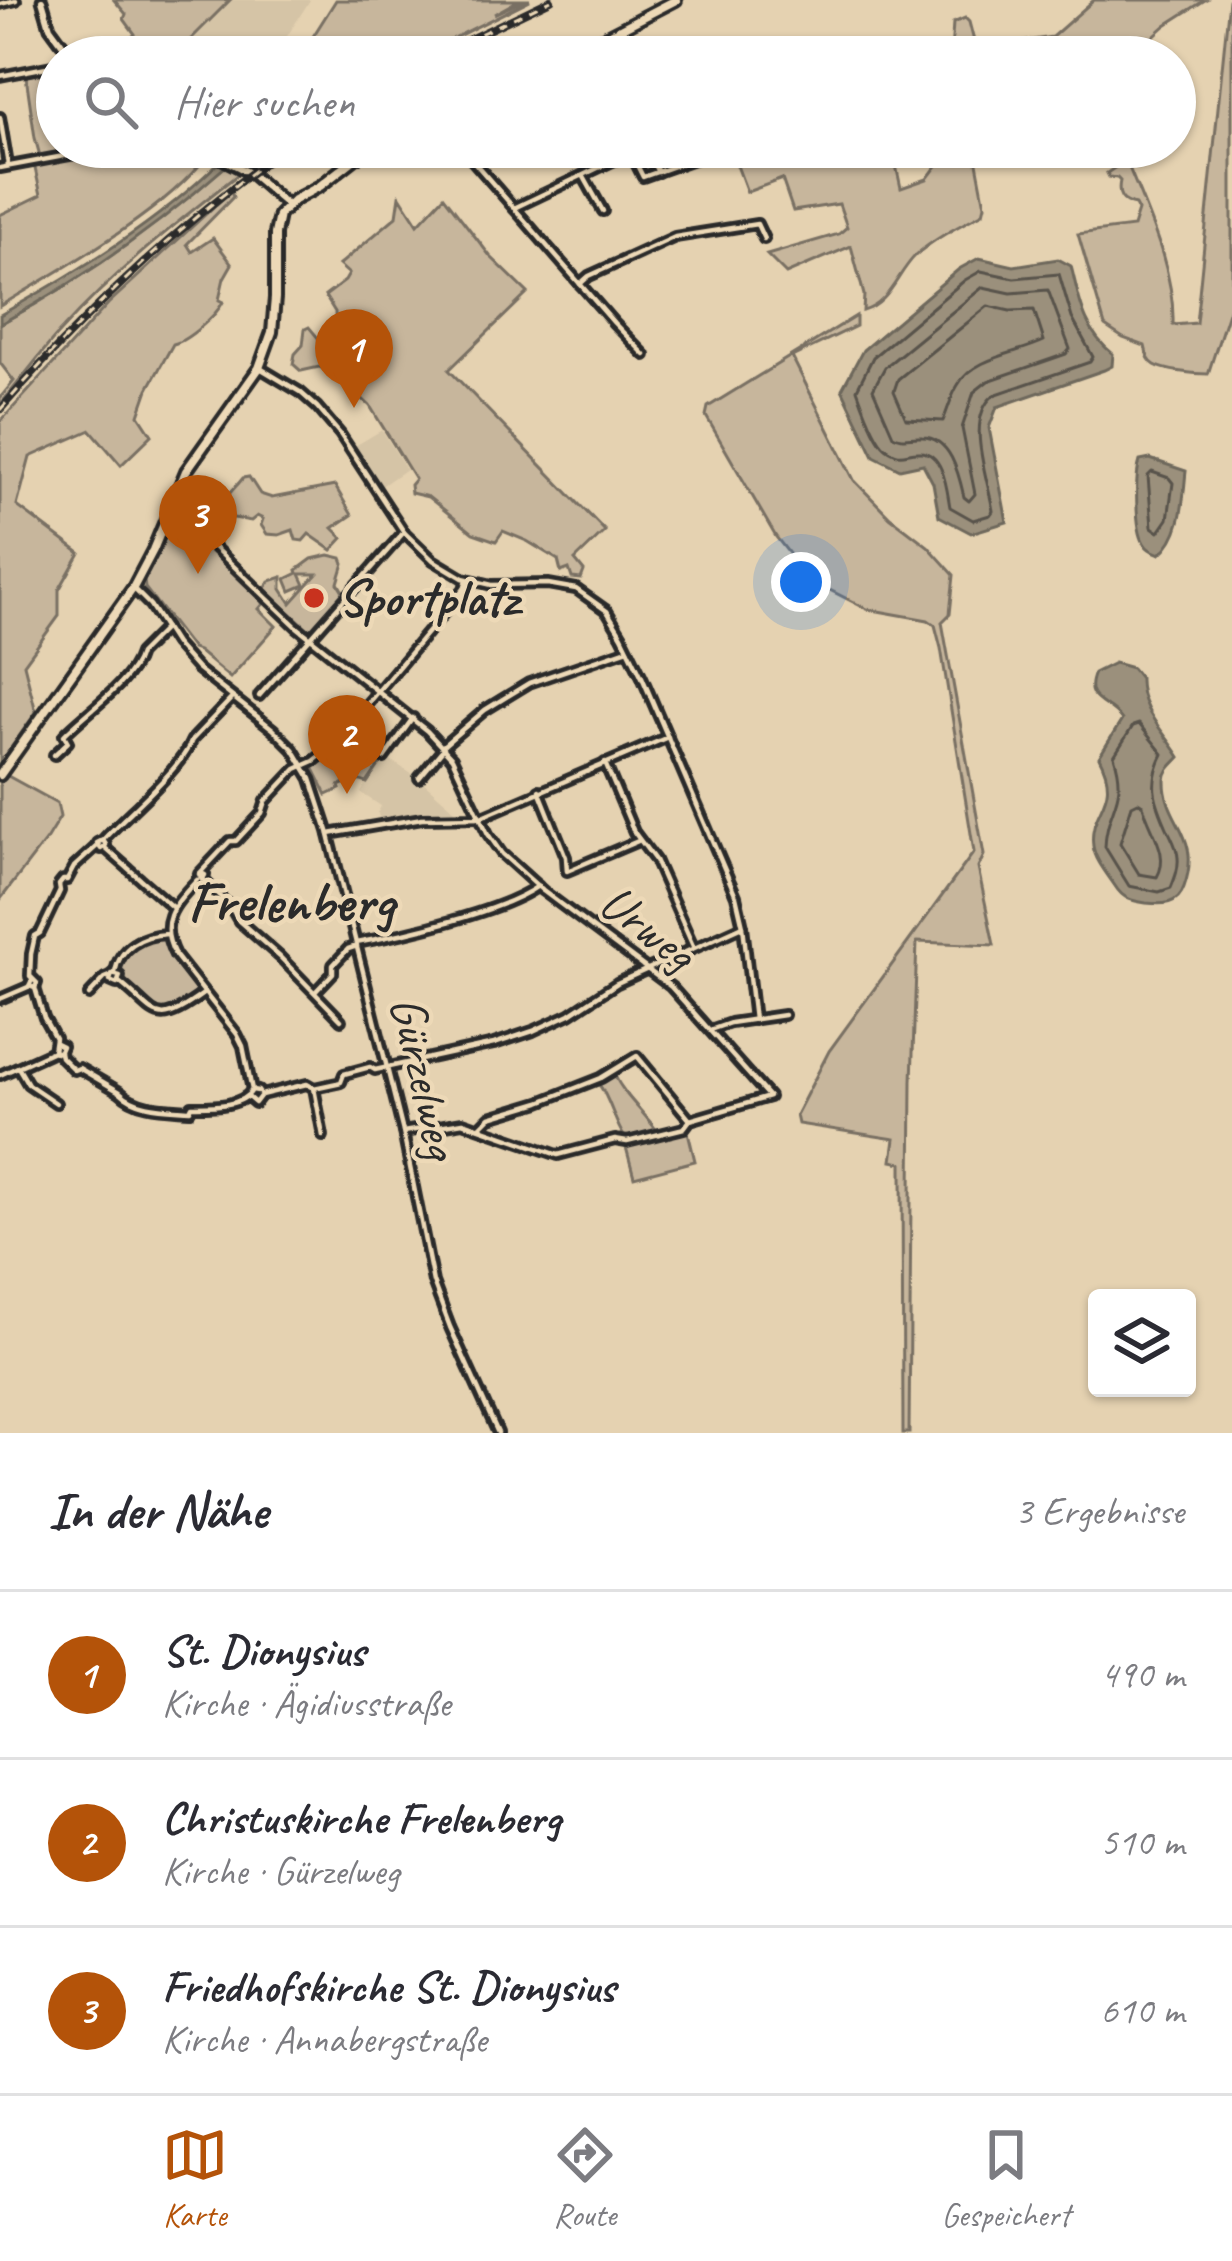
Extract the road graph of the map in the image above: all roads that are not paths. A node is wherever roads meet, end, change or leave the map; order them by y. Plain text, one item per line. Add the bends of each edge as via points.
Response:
1 (16, 0) edge
2 (42, 0) edge
3 (676, 0) edge
4 (0, 4) edge
5 (57, 36) edge
6 (607, 36) edge
7 (36, 69) edge
8 (0, 76) edge
9 (0, 117) edge
10 (36, 161) edge
11 (9, 166) junction
12 (0, 168) edge
13 (240, 168) edge
14 (343, 168) edge
15 (479, 168) edge
16 (602, 168) edge
17 (639, 168) edge
18 (656, 168) edge
19 (669, 168) edge
20 (658, 172) junction
21 (584, 177) junction
22 (287, 205) junction
23 (514, 208) junction
24 (603, 211) dead end
25 (764, 239) dead end
26 (580, 284) junction
27 (646, 355) dead end
28 (259, 368) junction
29 (169, 511) junction
30 (404, 532) junction
31 (467, 580) junction
32 (133, 587) junction
33 (165, 628) junction
34 (310, 638) junction
35 (628, 649) junction
36 (379, 691) junction
37 (259, 696) dead end
38 (232, 698) junction
39 (413, 718) junction
40 (668, 736) junction
41 (444, 747) junction
42 (54, 754) dead end
43 (384, 758) dead end
44 (605, 763) junction
45 (304, 766) junction
46 (0, 775) edge
47 (419, 778) dead end
48 (539, 790) junction
49 (481, 817) junction
50 (329, 834) junction
51 (638, 840) junction
52 (102, 844) junction
53 (201, 876) junction
54 (538, 886) junction
55 (172, 907) junction
56 (743, 926) junction
57 (166, 934) junction
58 (356, 944) junction
59 (693, 946) junction
60 (647, 968) junction
61 (112, 975) junction
62 (32, 985) junction
63 (315, 992) junction
64 (204, 993) junction
65 (89, 994) dead end
66 (0, 999) edge
67 (784, 1015) dead end
68 (341, 1020) dead end
69 (754, 1020) junction
70 (710, 1030) junction
71 (57, 1049) junction
72 (17, 1067) junction
73 (386, 1067) junction
74 (0, 1075) edge
75 (314, 1088) junction
76 (250, 1094) junction
77 (261, 1095) junction
78 (56, 1102) dead end
79 (690, 1120) junction
80 (481, 1127) junction
81 (403, 1132) junction
82 (323, 1136) dead end
83 (498, 1433) edge

1 - 4 street
2 - 5 street
3 - 6 main road
7 - 8 street
9 - 11 street
10 - 11 street
11 - 12 street
13 - 22 street
14 - 22 main road
15 - 23 street
16 - 21 street
17 - 20 street via 644,177
18 - 20 street
19 - 20 street
21 - 23 street
21 - 24 street
22 - 28 main road via 277,222 273,328
23 - 26 street
25 - 26 street via 757,224 677,236
26 - 27 street
28 - 29 main road via 202,445
28 - 30 street via 328,419
29 - 32 main road
29 - 34 street, Urweg
30 - 31 street
30 - 34 street
31 - 35 street via 576,589 607,611
31 - 36 street
32 - 33 street, Gürzelweg
32 - 46 main road
33 - 38 street, Gürzelweg
33 - 42 street
34 - 36 street, Urweg
34 - 37 street
35 - 40 street
35 - 41 street via 529,683
36 - 39 street, Urweg
36 - 45 street
38 - 45 street, Gürzelweg
38 - 52 street
39 - 41 street, Urweg
39 - 43 street
40 - 44 street
40 - 56 street
41 - 47 street
41 - 49 street, Urweg
44 - 48 street
44 - 51 street
45 - 50 street, Gürzelweg
45 - 53 street
48 - 49 street
48 - 51 street via 567,871
49 - 50 street
49 - 54 street, Urweg via 494,845
50 - 58 street, Gürzelweg
51 - 59 street
52 - 55 street
52 - 62 street via 59,885 36,934
53 - 55 street
53 - 63 street
54 - 58 street via 465,916
54 - 60 street, Urweg
55 - 57 street
56 - 59 street
56 - 69 street
57 - 61 street via 138,939
57 - 64 street
58 - 63 street
58 - 73 street, Gürzelweg
59 - 60 street
60 - 70 street, Urweg
60 - 73 street via 533,1031
61 - 64 street via 158,1014 173,1014
61 - 65 street
62 - 66 street
62 - 71 street
63 - 68 street
64 - 76 street via 243,1047
67 - 69 street
69 - 70 street
70 - 79 street, Urweg via 769,1097
71 - 72 street
71 - 76 street via 74,1070 136,1102 190,1110
72 - 74 street
72 - 78 street
73 - 75 street
73 - 81 street, Gürzelweg
75 - 77 street
75 - 82 street
76 - 77 street
76 - 77 street via 255,1102
79 - 80 street via 684,1128 559,1155
79 - 80 street via 637,1056
80 - 81 street
81 - 83 street, Gürzelweg via 439,1300

